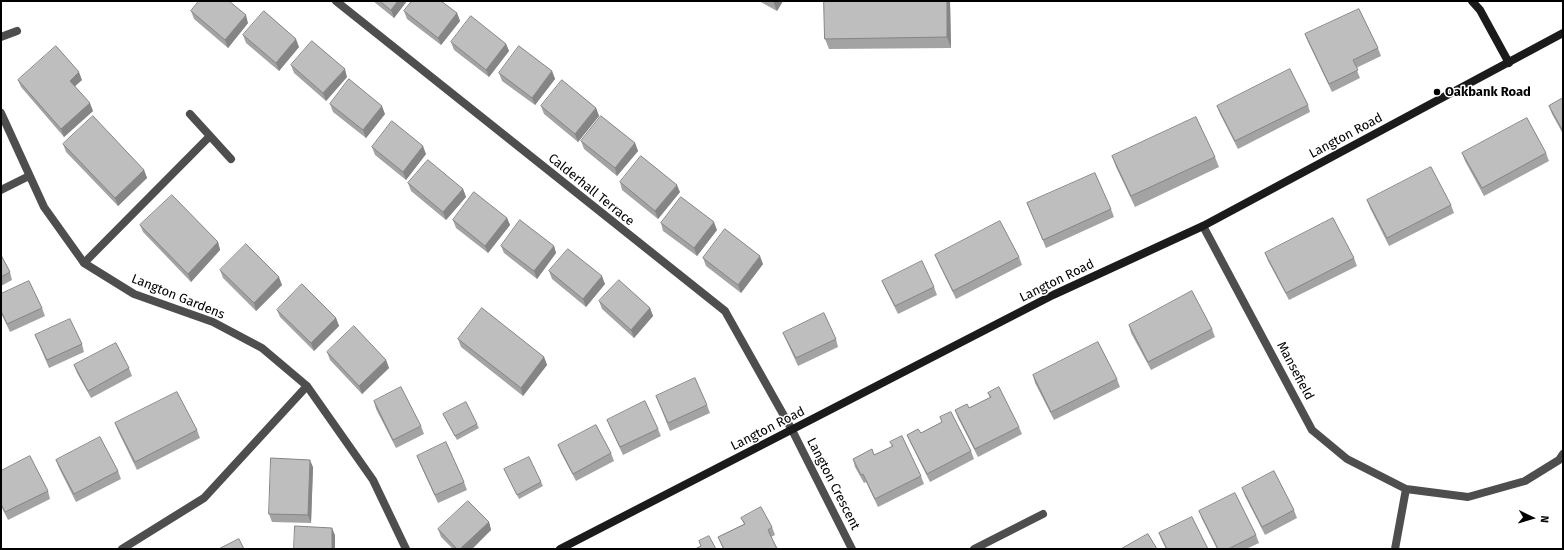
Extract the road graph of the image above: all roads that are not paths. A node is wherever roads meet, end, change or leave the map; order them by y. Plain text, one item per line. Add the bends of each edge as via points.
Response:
1 (336, 1) edge
2 (1472, 1) edge
3 (17, 32) dead end
4 (1563, 33) edge
5 (1, 38) edge
6 (1509, 63) junction
7 (1, 113) edge
8 (190, 114) dead end
9 (210, 136) junction
10 (231, 159) dead end
11 (29, 176) junction
12 (1, 190) edge
13 (1203, 226) junction
14 (84, 263) junction
15 (307, 386) junction
16 (792, 430) junction
17 (1562, 459) edge
18 (1406, 490) junction
19 (1043, 514) dead end
20 (122, 549) edge
21 (406, 549) edge
22 (560, 549) edge
23 (852, 549) edge
24 (974, 549) edge
25 (1395, 549) edge

1 - 16 street, Calderhall Terrace via 725,311
2 - 6 street via 1480,10
3 - 5 street
4 - 6 street, Langton Road
6 - 13 street, Langton Road
7 - 11 street, Langton Gardens
8 - 9 street
9 - 10 street
9 - 14 street
11 - 12 street
11 - 14 street, Langton Gardens via 44,207
13 - 16 street, Langton Road via 1053,295
13 - 18 street, Mansefield via 1312,430 1347,459
14 - 15 street, Langton Gardens via 134,294 213,322 262,348
15 - 20 street via 204,498
15 - 21 street, Langton Gardens via 374,480
16 - 22 street, Langton Road
16 - 23 street, Langton Crescent
17 - 18 street, Mansefield via 1525,481 1468,497
18 - 25 street
19 - 24 street

